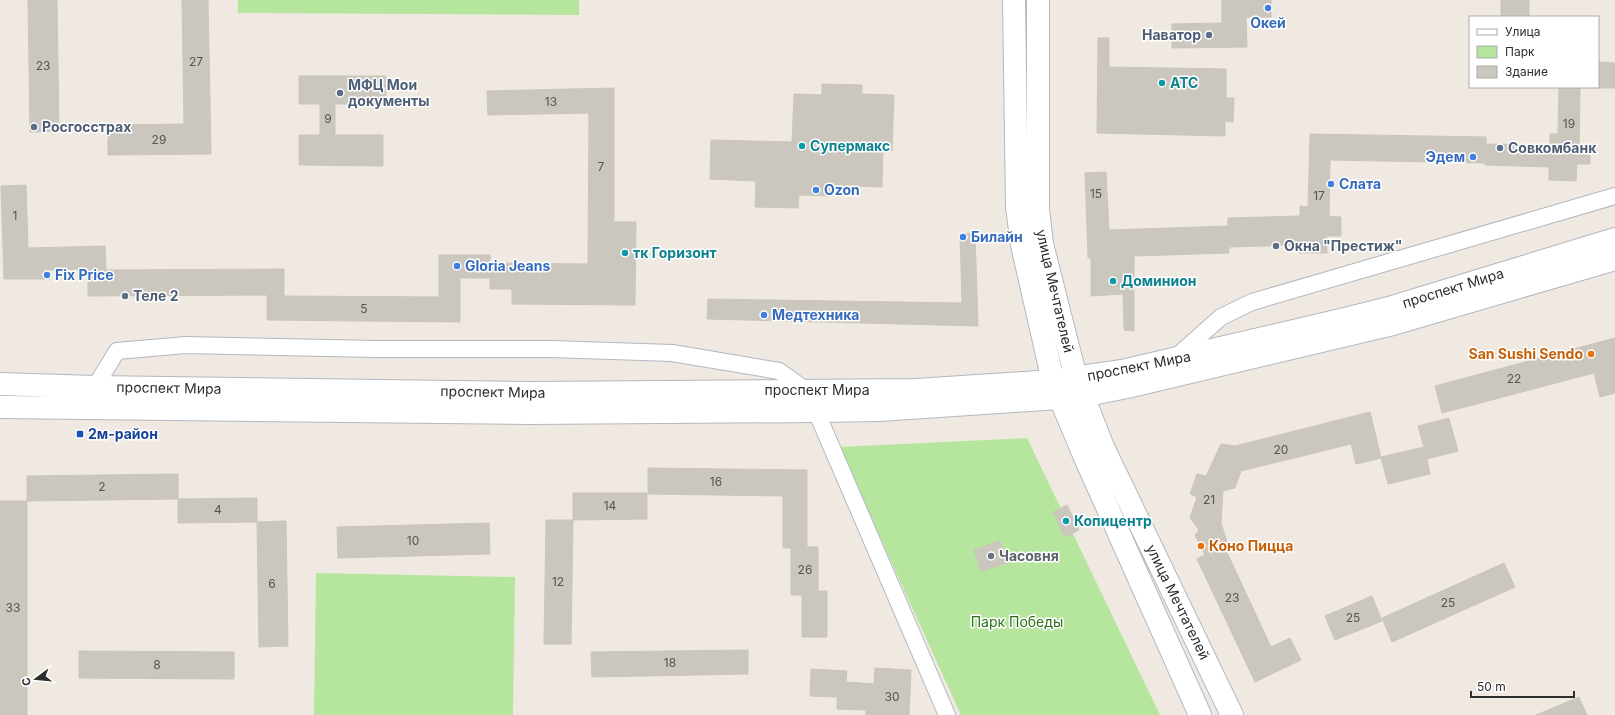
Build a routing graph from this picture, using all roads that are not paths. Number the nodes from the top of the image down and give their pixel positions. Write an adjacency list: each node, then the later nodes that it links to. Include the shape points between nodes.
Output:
1 (1014, 0): 10 (street, улица Мечтателей, via 1017,207 1022,245)
2 (1038, 0): 9 (street, улица Мечтателей, via 1038,209 1042,244)
3 (1615, 196): 6 (street, via 1252,302 1221,317)
4 (1615, 239): 6 (street, проспект Мира, via 1389,308)
5 (1615, 259): 9 (street, проспект Мира, via 1393,324)
6 (1174, 359): 9 (street, проспект Мира, via 1122,371)
7 (0, 384): 8 (street, проспект Мира)
8 (95, 387): 11 (street, проспект Мира, via 531,393); 11 (street, via 117,351 186,345 551,349 672,353 779,371)
9 (1079, 387): 10 (street, проспект Мира); 16 (street, улица Мечтателей, via 1104,447)
10 (1056, 389): 11 (street, проспект Мира); 13 (street, проспект Мира, via 888,410); 15 (street, улица Мечтателей)
11 (806, 390)
12 (0, 407): 13 (street, проспект Мира, via 529,413)
13 (816, 411): 14 (street)
14 (947, 715)
15 (1200, 715)
16 (1232, 715)

